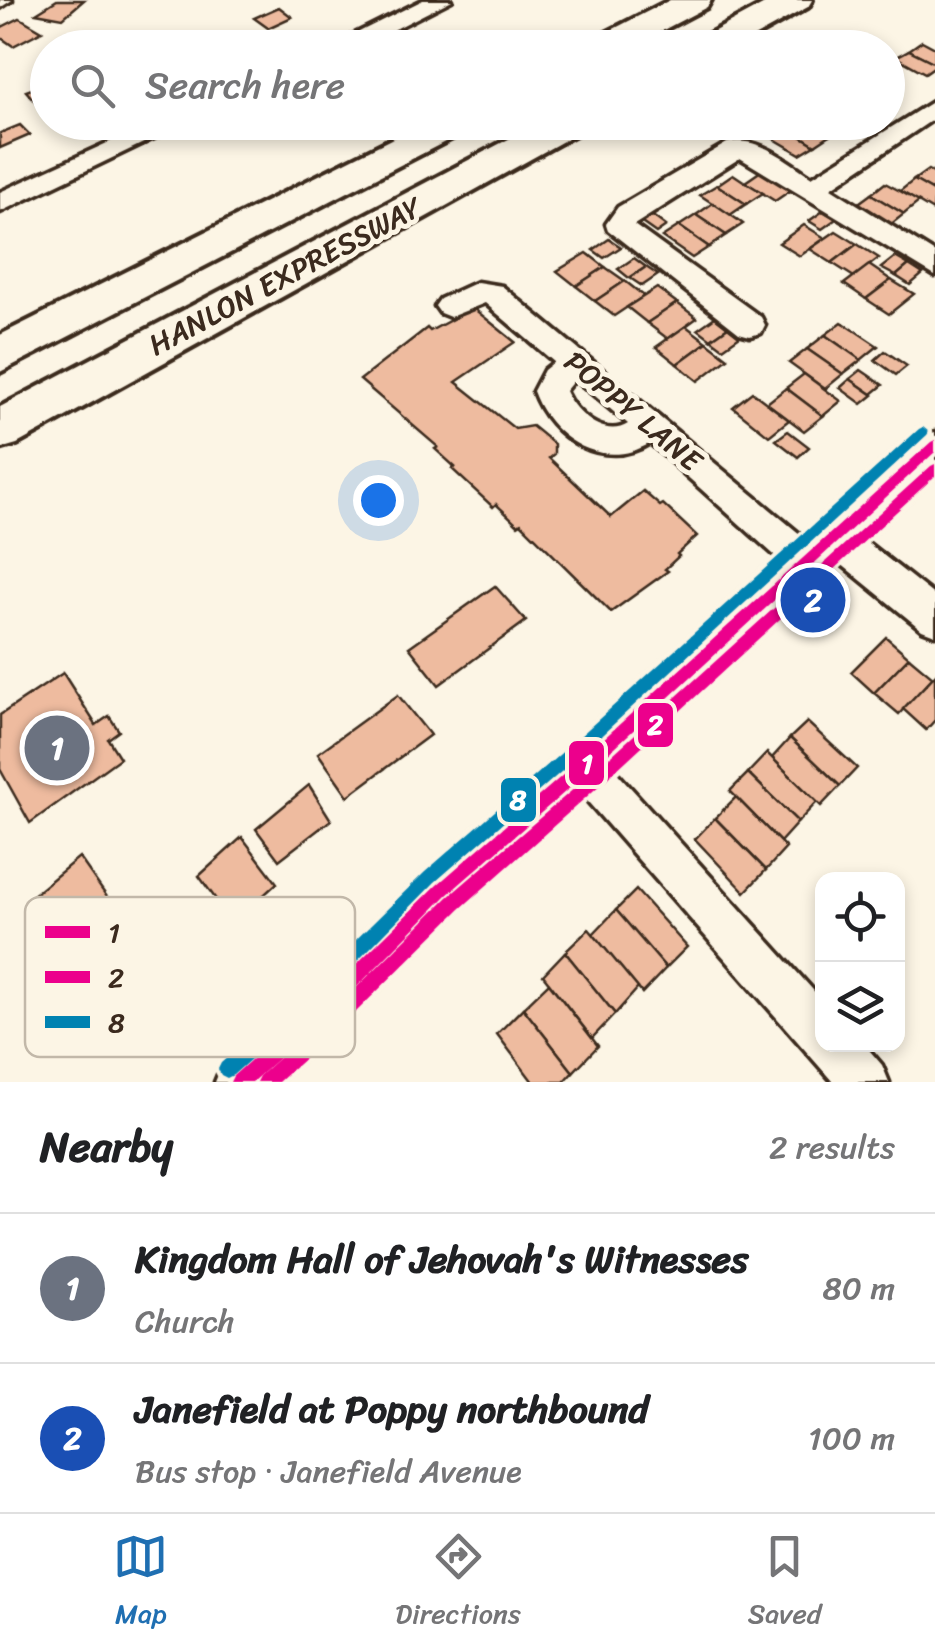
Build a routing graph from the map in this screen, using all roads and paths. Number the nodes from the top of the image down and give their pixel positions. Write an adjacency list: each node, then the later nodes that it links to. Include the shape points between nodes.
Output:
1 (387, 0): 5 (street)
2 (442, 0): 5 (street)
3 (695, 0): 7 (highway)
4 (796, 0): 8 (highway)
5 (409, 15): 6 (street)
6 (377, 30)
7 (637, 30)
8 (741, 30)
9 (935, 107): 10 (street)
10 (905, 127)
11 (136, 140): 16 (street)
12 (421, 140): 20 (highway, HANLON EXPRESSWAY)
13 (537, 140): 23 (highway, HANLON EXPRESSWAY)
14 (886, 140): 15 (street)
15 (812, 189): 17 (street); 19 (street, via 754,152 736,150 620,224)
16 (0, 203)
17 (935, 266)
18 (450, 306): 21 (street, POPPY LANE, via 477,292 492,293)
19 (750, 325)
20 (0, 355)
21 (576, 362): 22 (street, POPPY LANE); 22 (street, via 549,391 555,407 587,434 618,444)
22 (651, 424): 25 (street, POPPY LANE)
23 (0, 430)
24 (935, 445): 25 (street)
25 (819, 549): 26 (street, POPPY LANE); 27 (street)
26 (935, 618)
27 (584, 766): 28 (street); 29 (street)
28 (355, 976)
29 (815, 1026)
30 (839, 1052): 33 (street)
31 (267, 1057): 32 (street)
32 (239, 1082)
33 (865, 1082)

